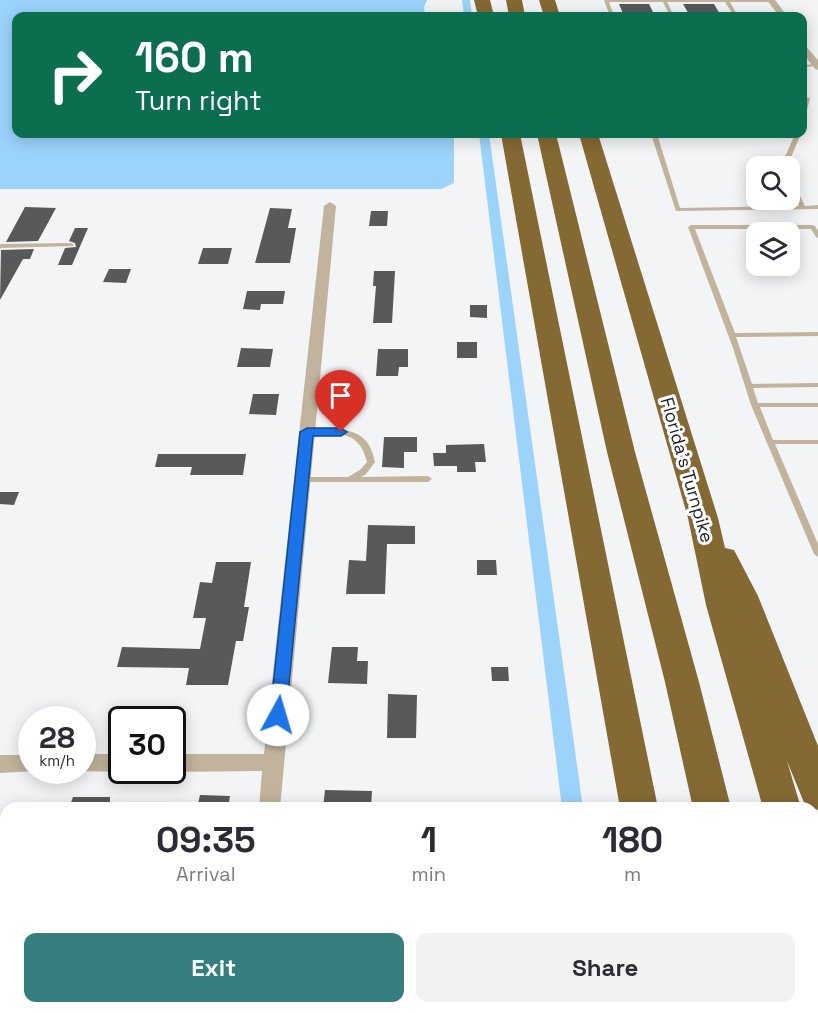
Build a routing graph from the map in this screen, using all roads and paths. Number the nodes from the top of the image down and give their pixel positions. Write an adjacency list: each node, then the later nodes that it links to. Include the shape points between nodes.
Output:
1 (727, 0): 2 (lane); 4 (lane)
2 (771, 0)
3 (606, 1): 4 (lane)
4 (664, 1)
5 (807, 52): 6 (street)
6 (818, 66)
7 (511, 138): 40 (highway)
8 (547, 138): 41 (highway, via 621,452)
9 (589, 138): 32 (highway, Florida's Turnpike)
10 (655, 138): 15 (lane, via 678,210)
11 (796, 138): 12 (lane)
12 (788, 156)
13 (800, 202): 15 (lane)
14 (330, 206): 26 (street)
15 (802, 206): 16 (lane)
16 (818, 207)
17 (818, 236): 21 (lane, via 813,227 691,227)
18 (70, 245): 19 (lane)
19 (0, 246)
20 (818, 334): 21 (lane)
21 (732, 335): 23 (lane)
22 (818, 385): 23 (lane)
23 (749, 386): 24 (lane)
24 (755, 405): 25 (lane); 27 (lane)
25 (818, 405)
26 (307, 432): 30 (street); 31 (lane, via 341,432 360,440 369,450 371,462)
27 (770, 442): 28 (lane); 33 (lane)
28 (818, 442)
29 (428, 479): 31 (lane)
30 (302, 480): 31 (lane); 34 (street)
31 (351, 480)
32 (703, 518): 38 (highway, via 742,596); 42 (highway, Florida's Turnpike, via 722,605)
33 (818, 555)
34 (274, 762): 35 (street); 39 (street)
35 (186, 763)
36 (0, 764): 37 (street)
37 (18, 764)
38 (818, 794)
39 (270, 802)
40 (638, 802)
41 (711, 802)
42 (780, 802)

